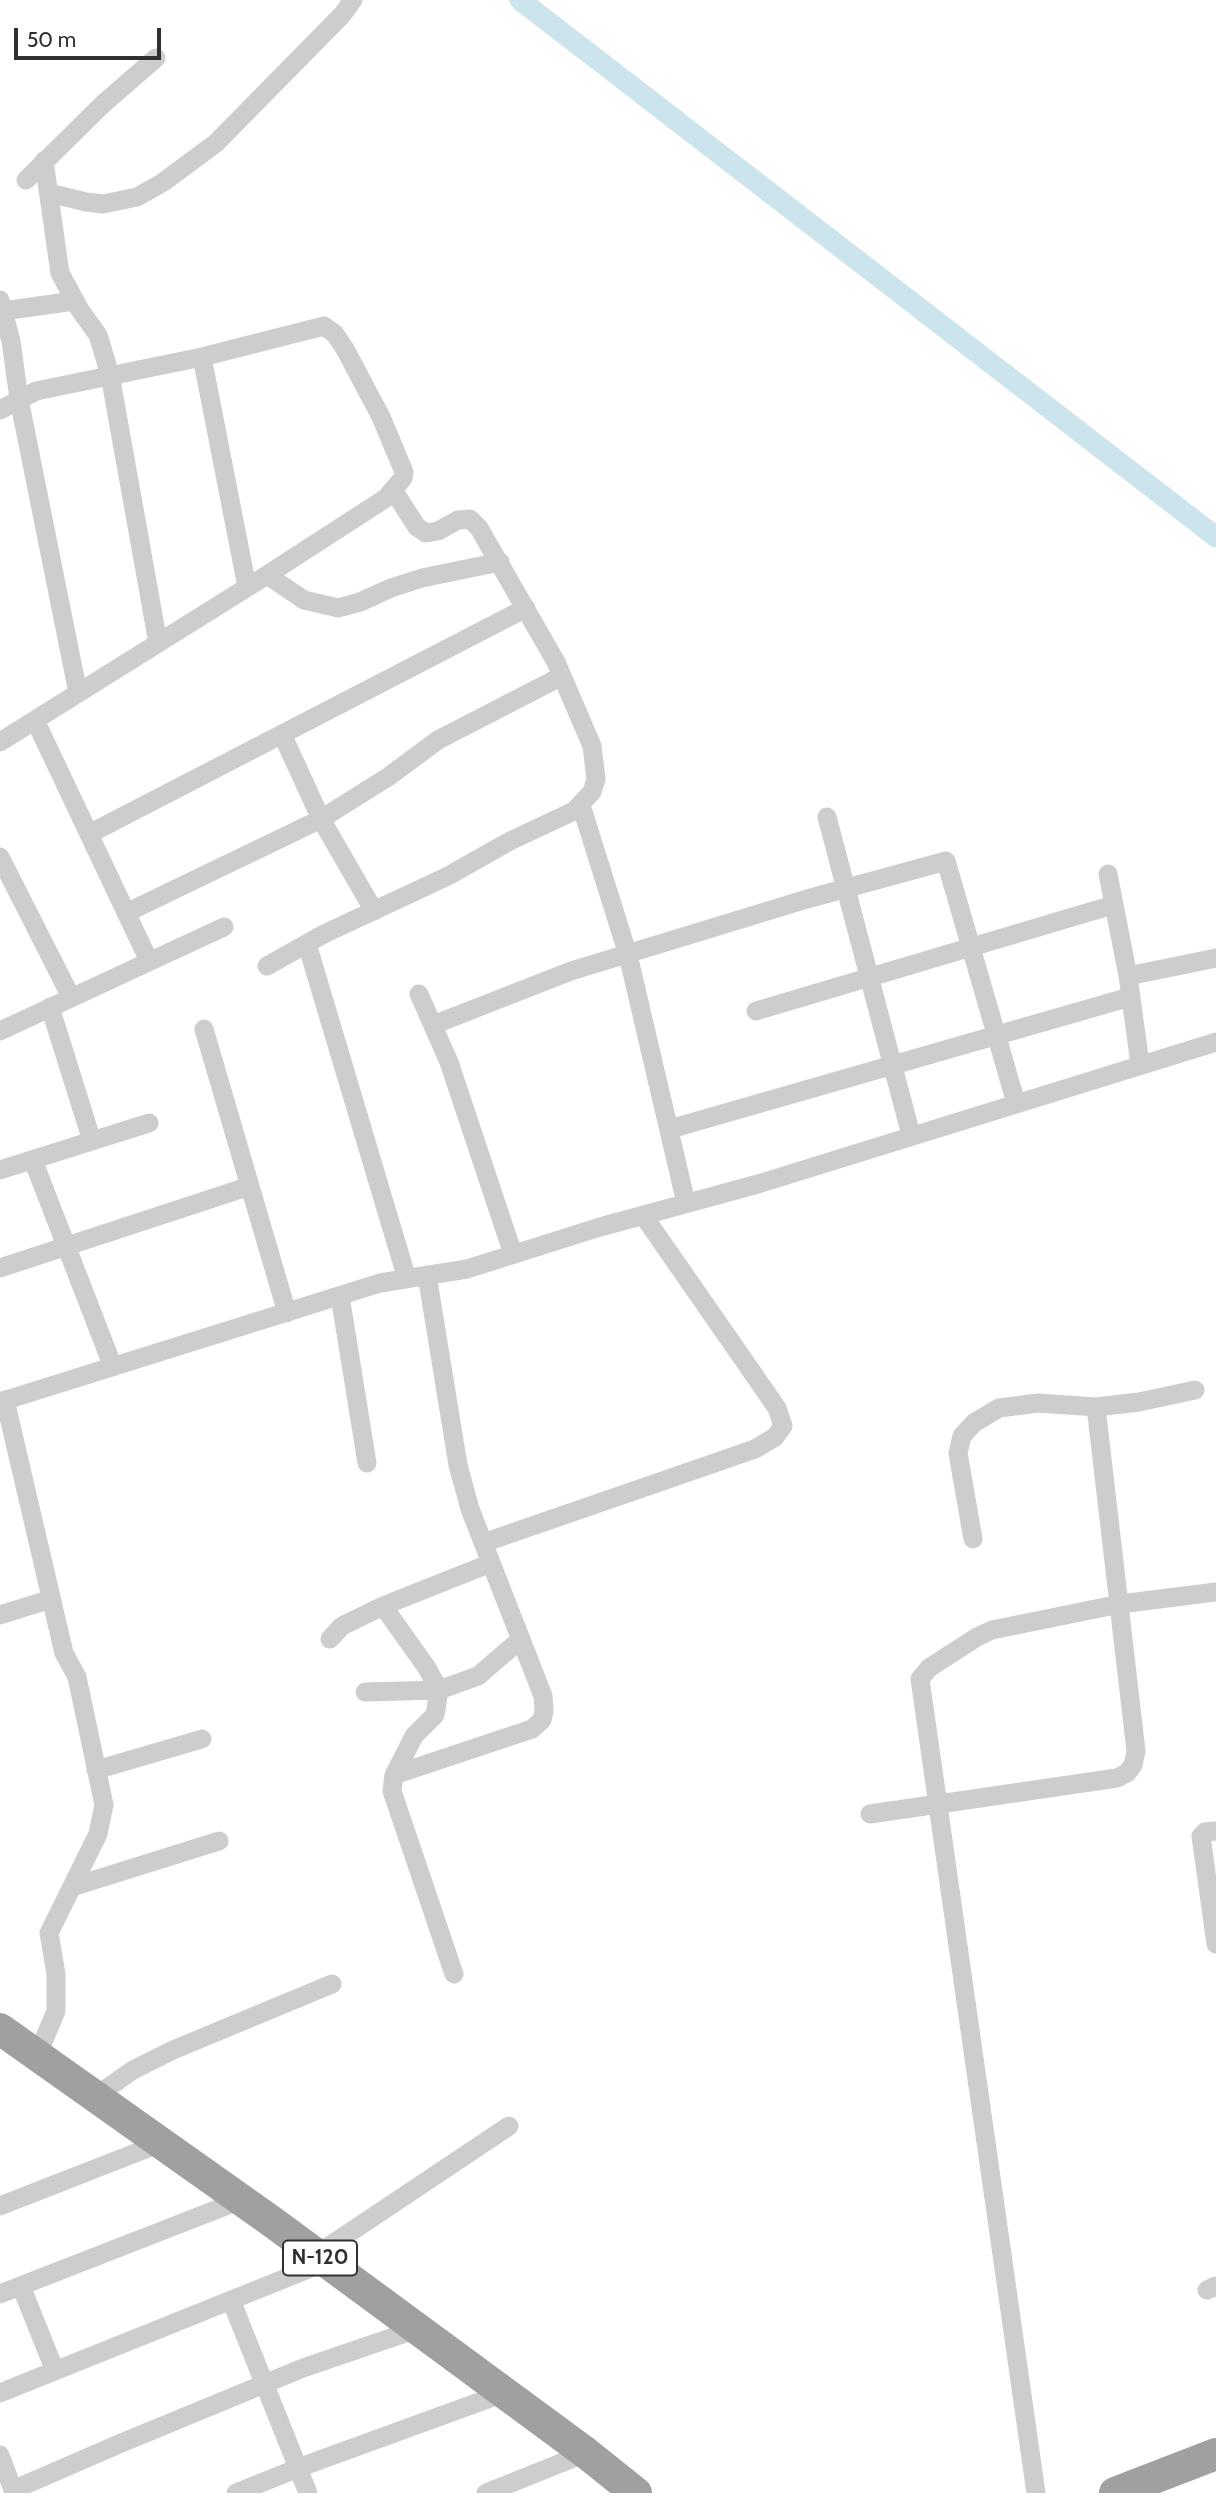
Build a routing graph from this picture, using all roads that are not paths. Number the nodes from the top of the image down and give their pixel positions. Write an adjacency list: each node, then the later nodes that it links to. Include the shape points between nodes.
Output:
1 (353, 0): 5 (street, via 216,143 162,183 137,197 103,204)
2 (156, 58): 3 (street)
3 (44, 161): 4 (street); 5 (street)
4 (26, 180)
5 (49, 193): 6 (street, via 60,273)
6 (74, 301): 7 (street); 9 (street, via 98,335)
7 (2, 306): 10 (street)
8 (202, 357): 9 (street); 12 (street, via 324,326 345,349 398,453 403,478); 15 (street)
9 (110, 375): 10 (street); 17 (street)
10 (19, 399): 11 (street); 19 (street)
11 (0, 410)
12 (393, 490): 13 (street, via 426,533 470,519); 14 (street)
13 (500, 562): 14 (street, via 422,578 338,608 304,600); 16 (street)
14 (267, 575): 15 (street)
15 (247, 587): 17 (street)
16 (526, 608): 18 (street); 21 (street)
17 (158, 643): 19 (street)
18 (562, 676): 23 (street, via 592,746 596,779); 25 (street, via 438,740)
19 (78, 693): 20 (street)
20 (35, 720): 22 (street); 26 (street)
21 (282, 734): 25 (street); 26 (street)
22 (0, 742)
23 (581, 805): 31 (street); 36 (street)
24 (827, 817): 29 (street)
25 (321, 819): 31 (street); 32 (street)
26 (89, 834): 32 (street)
27 (0, 857): 43 (street)
28 (1108, 874): 30 (street)
29 (846, 888): 35 (street, via 946,860); 36 (street); 41 (street)
30 (1113, 905): 35 (street); 40 (street)
31 (374, 911): 34 (street)
32 (126, 912): 38 (street)
33 (224, 927): 38 (street)
34 (307, 944): 39 (street); 68 (street)
35 (971, 947): 41 (street); 50 (street)
36 (628, 955): 47 (street, via 571,971); 56 (street)
37 (1216, 958): 40 (street)
38 (149, 961): 43 (street)
39 (267, 966)
40 (1128, 976): 44 (street)
41 (869, 978): 46 (street); 53 (street)
42 (419, 994): 47 (street)
43 (71, 997): 45 (street)
44 (1130, 997): 50 (street); 52 (street)
45 (50, 1007): 49 (street); 58 (street)
46 (756, 1011)
47 (433, 1025): 65 (street)
48 (204, 1029): 61 (street)
49 (0, 1031)
50 (996, 1036): 53 (street); 54 (street)
51 (1216, 1042): 52 (street)
52 (1140, 1064): 54 (street)
53 (892, 1065): 56 (street); 57 (street)
54 (1016, 1103): 57 (street)
55 (149, 1123): 58 (street)
56 (670, 1129): 62 (street)
57 (911, 1135): 62 (street)
58 (92, 1141): 59 (street)
59 (33, 1160): 60 (street); 64 (street)
60 (0, 1170)
61 (250, 1186): 64 (street); 70 (street)
62 (686, 1203): 63 (street)
63 (643, 1215): 65 (street); 77 (street, via 777,1408 783,1426 755,1449)
64 (67, 1246): 66 (street); 71 (street)
65 (513, 1254): 67 (street, via 467,1269)
66 (0, 1269)
67 (427, 1275): 68 (street); 77 (street, via 458,1465)
68 (407, 1279): 69 (street)
69 (341, 1296): 70 (street); 75 (street)
70 (287, 1313): 71 (street)
71 (113, 1367): 73 (street)
72 (1195, 1390): 74 (street)
73 (2, 1401): 80 (street)
74 (1096, 1407): 76 (street, via 1038,1403 999,1408 974,1423 962,1436 958,1453); 81 (street)
75 (367, 1463)
76 (973, 1539)
77 (483, 1543): 78 (street)
78 (491, 1563): 82 (street); 85 (street)
79 (1216, 1592): 81 (street)
80 (51, 1599): 83 (street); 89 (street, via 64,1653 77,1677)
81 (1120, 1604): 91 (street, via 992,1630 929,1668 920,1679); 91 (street, via 1136,1751 1127,1773 1117,1779)
82 (383, 1606): 84 (street, via 342,1626); 86 (street)
83 (0, 1615)
84 (330, 1639)
85 (521, 1639): 86 (street, via 478,1676); 90 (street, via 543,1696 542,1720 532,1729)
86 (439, 1690): 87 (street); 90 (street, via 435,1715 414,1736)
87 (365, 1692)
88 (202, 1739): 89 (street)
89 (96, 1770): 95 (street, via 104,1805 98,1834)
90 (394, 1775): 97 (street, via 392,1791)
91 (938, 1806): 92 (street); 123 (street)
92 (870, 1814)
93 (1216, 1831): 96 (street, via 1202,1836)
94 (219, 1841): 95 (street)
95 (72, 1887): 100 (street, via 49,1933 56,2011)
96 (1216, 1944)
97 (454, 1974)
98 (332, 1984): 101 (street, via 173,2050)
99 (0, 2029): 100 (highway, N-120)
100 (37, 2054): 101 (highway, N-120)
101 (96, 2096): 103 (highway, N-120)
102 (509, 2126): 106 (street)
103 (161, 2143): 104 (highway, N-120); 105 (street)
104 (241, 2200): 106 (highway, N-120); 107 (street)
105 (0, 2206)
106 (321, 2258): 109 (street); 110 (highway, N-120)
107 (21, 2286): 108 (street); 111 (street)
108 (0, 2294)
109 (230, 2300): 111 (street); 112 (street)
110 (417, 2329): 112 (street); 114 (highway, N-120)
111 (55, 2371): 113 (street)
112 (265, 2384): 117 (street, via 13,2490); 118 (street)
113 (1, 2390)
114 (504, 2393): 115 (highway, N-120); 118 (street)
115 (586, 2454): 121 (street); 122 (highway, N-120)
116 (1216, 2454): 124 (highway)
117 (0, 2455)
118 (298, 2468): 119 (street); 120 (street)
119 (236, 2493)
120 (308, 2493)
121 (486, 2493)
122 (636, 2493)
123 (1036, 2493)
124 (1115, 2493)

